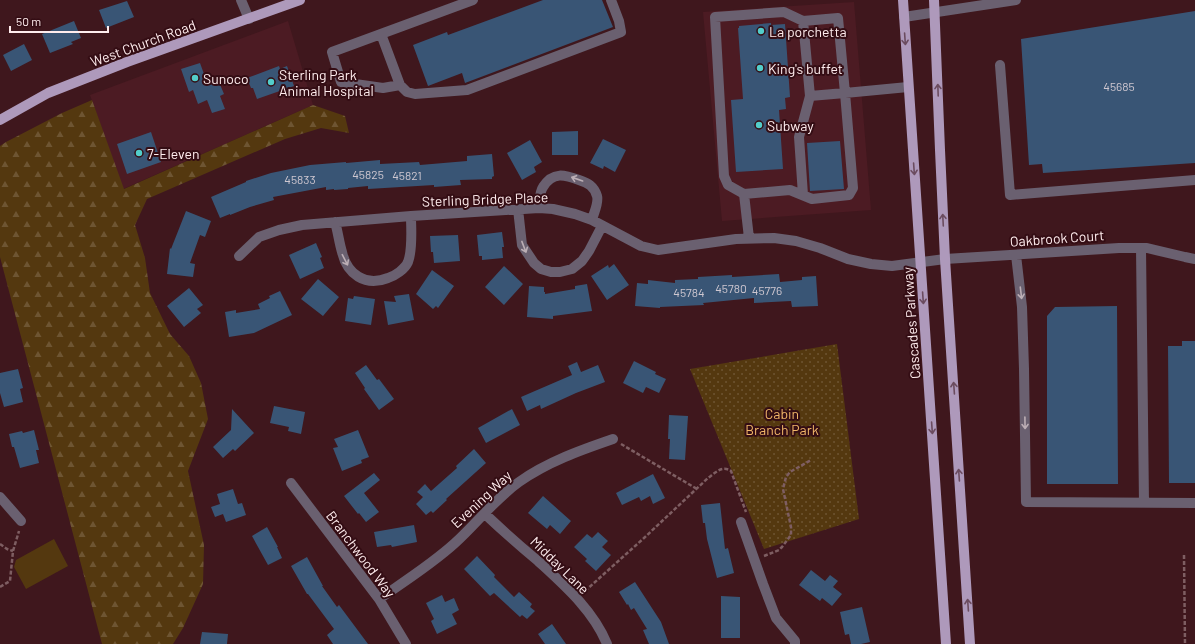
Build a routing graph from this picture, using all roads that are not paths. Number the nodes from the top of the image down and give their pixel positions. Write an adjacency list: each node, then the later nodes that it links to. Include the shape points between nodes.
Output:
1 (241, 0): 11 (street)
2 (300, 0): 11 (main road, West Church Road)
3 (473, 0): 13 (street)
4 (611, 0): 15 (street, via 621,32 467,90 415,94 407,92)
5 (903, 0): 10 (main road, Cascades Parkway)
6 (934, 0): 9 (main road)
7 (1016, 0): 8 (street)
8 (969, 4): 9 (street)
9 (935, 12): 10 (street); 33 (main road, one-way to 9)
10 (904, 17): 16 (main road, Cascades Parkway, one-way to 16)
11 (249, 19): 19 (main road, West Church Road, via 48,93)
12 (803, 21): 17 (street, via 838,18); 18 (street); 21 (street, via 784,12 714,17 724,176 728,185)
13 (381, 34): 15 (street); 15 (street, via 332,52 340,82 383,88)
14 (1000, 66): 20 (street, via 1010,195)
15 (400, 85)
16 (908, 87): 17 (street); 35 (main road, Cascades Parkway, one-way to 35)
17 (845, 93): 18 (street); 22 (street, via 853,188 849,195 812,199)
18 (810, 96): 22 (street, via 799,137)
19 (0, 120)
20 (1195, 180)
21 (744, 194): 22 (street, via 790,190); 29 (street)
22 (803, 195)
23 (539, 208): 24 (street, Sterling Bridge Place); 26 (street, Sterling Bridge Place, via 553,209); 26 (street, one-way to 23, via 597,203 594,190 590,184 565,175 555,176 548,181 541,192)
24 (518, 209): 25 (street, Sterling Bridge Place); 28 (street, one-way to 28, via 522,245 534,263 541,269 551,272 572,269 582,261)
25 (411, 216): 27 (street, Sterling Bridge Place); 27 (street, one-way to 25, via 342,253 352,271 358,278 378,282 395,275 408,263 411,254)
26 (592, 220): 28 (street, Sterling Bridge Place)
27 (335, 222): 32 (street, Sterling Bridge Place, via 302,225 259,237)
28 (602, 226): 29 (street, Sterling Bridge Place, via 641,246 658,250)
29 (749, 238): 35 (street, Sterling Bridge Place, via 796,241 871,264 892,266)
30 (1141, 248): 31 (street, Oakbrook Court); 34 (street, Oakbrook Court); 39 (street)
31 (1016, 255): 33 (street, Oakbrook Court); 39 (street, one-way to 39, via 1022,307 1026,502)
32 (239, 256)
33 (945, 259): 35 (street, Oakbrook Court); 49 (main road, one-way to 33)
34 (1195, 259)
35 (921, 262): 48 (main road, Cascades Parkway, one-way to 48)
36 (613, 439): 41 (street, Evening Way, via 540,469 500,497)
37 (290, 483): 44 (street, Branchwood Way)
38 (0, 497): 42 (street)
39 (1144, 503): 40 (street)
40 (1195, 504)
41 (485, 514): 44 (street, Evening Way, via 432,562); 47 (street, Midday Lane, via 563,584 589,613)
42 (21, 521)
43 (741, 522): 45 (street, via 776,618)
44 (379, 599): 46 (street, Branchwood Way)
45 (795, 643)
46 (406, 644)
47 (606, 644)
48 (946, 644)
49 (970, 644)

